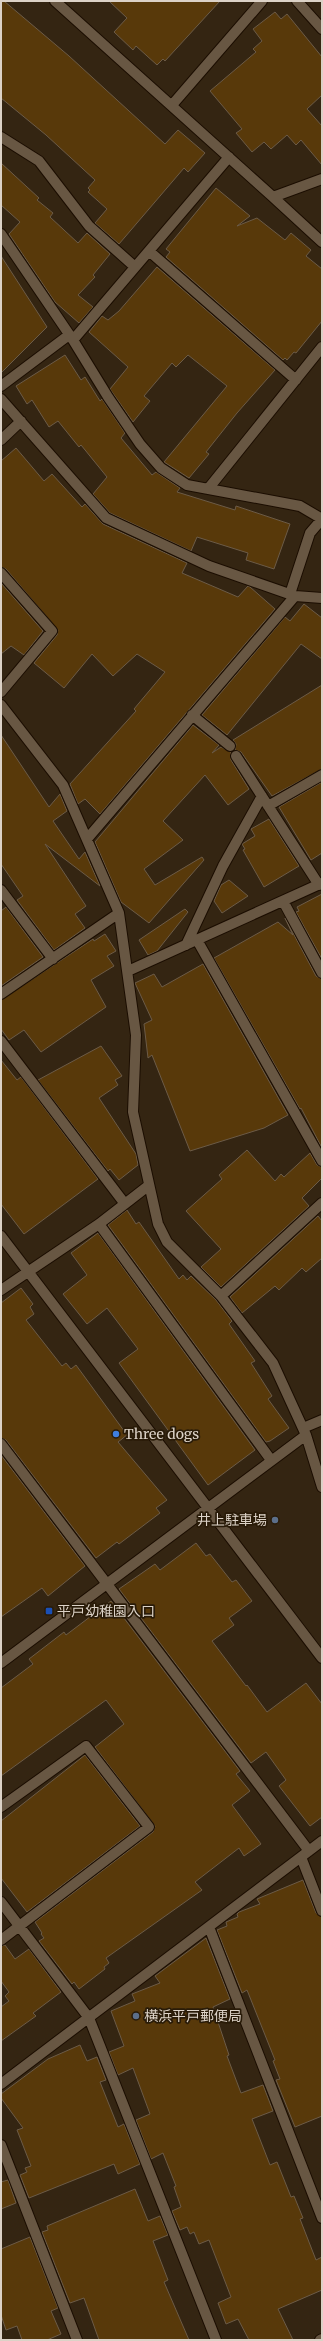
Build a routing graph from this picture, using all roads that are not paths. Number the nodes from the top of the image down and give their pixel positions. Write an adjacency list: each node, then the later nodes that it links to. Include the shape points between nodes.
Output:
1 (56, 1): 5 (street)
2 (262, 1): 5 (street)
3 (297, 1): 4 (street)
4 (322, 29)
5 (172, 105): 7 (street)
6 (1, 136): 13 (street, via 39,161 89,226)
7 (229, 157): 9 (street); 12 (street)
8 (322, 178): 9 (street)
9 (273, 198): 11 (street)
10 (1, 234): 14 (street)
11 (322, 242)
12 (148, 251): 13 (street); 16 (street)
13 (135, 267): 14 (street)
14 (71, 337): 17 (street); 21 (street, via 132,432 161,468 187,485)
15 (322, 347): 16 (street)
16 (296, 380): 21 (street)
17 (1, 386)
18 (1, 399): 19 (street)
19 (21, 421): 20 (street); 24 (street, via 106,518 209,566)
20 (1, 440)
21 (208, 489): 22 (street, via 300,506)
22 (322, 519): 24 (street, via 310,533)
23 (1, 573): 26 (street, via 52,631)
24 (292, 595): 25 (street); 28 (street)
25 (322, 598)
26 (1, 692)
27 (1, 705): 34 (street, via 63,785)
28 (192, 715): 29 (street); 34 (street)
29 (230, 746)
30 (236, 756): 32 (street)
31 (322, 775): 33 (street)
32 (262, 796): 33 (street); 40 (street, via 223,866)
33 (268, 806): 35 (street)
34 (87, 838): 38 (street)
35 (320, 884): 37 (street)
36 (1, 890): 41 (street)
37 (283, 901): 39 (street); 43 (street)
38 (119, 913): 41 (street); 42 (street)
39 (197, 940): 40 (street); 46 (street)
40 (186, 945): 42 (street)
41 (53, 959): 44 (street)
42 (128, 971): 47 (street, via 136,1035 133,1112)
43 (322, 973)
44 (1, 994)
45 (1, 1040): 49 (street)
46 (322, 1161)
47 (148, 1186): 49 (street); 54 (street, via 158,1224 167,1242)
48 (322, 1203): 54 (street)
49 (125, 1204): 50 (street)
50 (98, 1224): 52 (street); 58 (street)
51 (1, 1236): 52 (street)
52 (28, 1272): 53 (street); 60 (street)
53 (1, 1290)
54 (221, 1296): 56 (street, via 273,1363)
55 (322, 1420): 56 (street)
56 (304, 1431): 58 (street); 59 (street)
57 (1, 1444): 61 (street)
58 (271, 1460): 60 (street)
59 (322, 1487)
60 (207, 1509): 61 (street); 62 (street)
61 (106, 1584): 63 (street); 66 (street)
62 (322, 1658)
63 (1, 1663)
64 (1, 1807): 69 (street, via 86,1746 149,1827)
65 (322, 1841): 66 (street)
66 (305, 1854): 68 (street); 70 (street)
67 (1, 1902): 69 (street)
68 (322, 1911)
69 (19, 1926): 71 (street); 72 (street)
70 (209, 1927): 72 (street); 75 (street)
71 (1, 1940)
72 (89, 2018): 73 (street); 77 (street)
73 (1, 2084)
74 (1, 2145): 76 (street)
75 (322, 2218)
76 (77, 2340)
77 (216, 2340)

